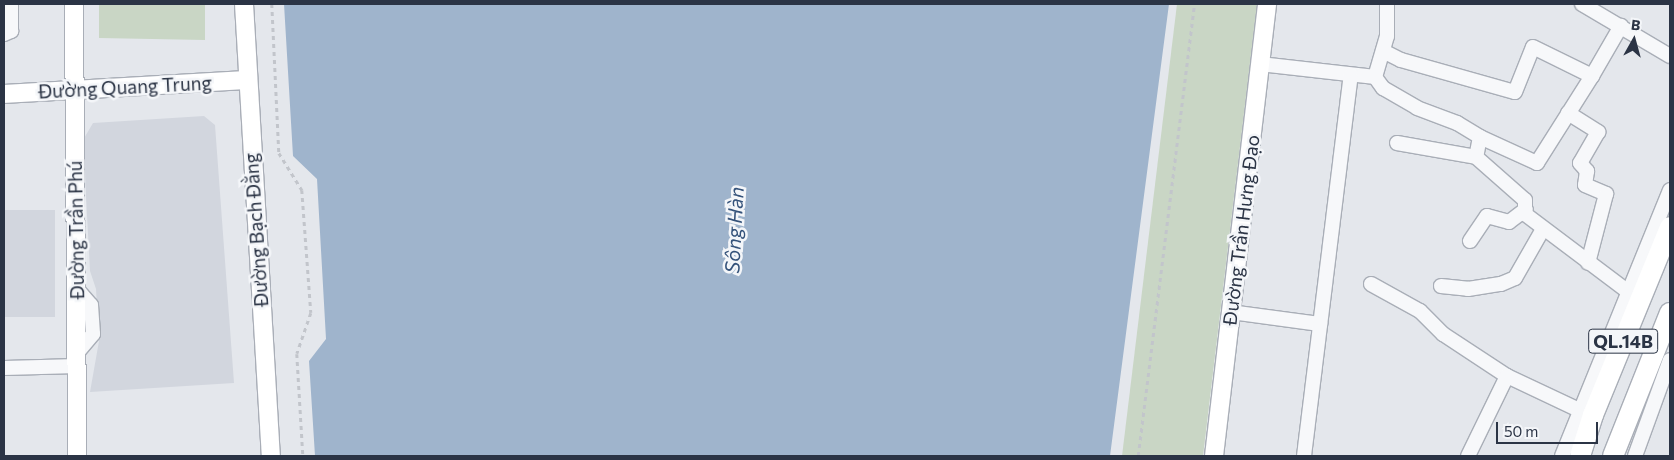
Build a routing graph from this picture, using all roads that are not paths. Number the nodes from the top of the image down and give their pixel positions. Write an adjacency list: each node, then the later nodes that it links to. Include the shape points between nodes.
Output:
1 (11, 4): 8 (street, via 11,31)
2 (74, 4): 16 (main road, Đường Trần Phú)
3 (244, 4): 15 (main road, Đường Bạch Đằng)
4 (1267, 4): 11 (main road, Đường Trần Hưng Đạo)
5 (1387, 4): 9 (street)
6 (1582, 4): 7 (street)
7 (1621, 26): 10 (street); 14 (street)
8 (4, 34)
9 (1383, 51): 13 (street); 14 (street, via 1401,60 1515,92 1533,47)
10 (1670, 56)
11 (1260, 64): 12 (street); 31 (main road, Đường Trần Hưng Đạo)
12 (1351, 76): 13 (street); 33 (street)
13 (1375, 76): 19 (street, via 1383,88 1417,108 1457,123)
14 (1592, 76): 18 (street)
15 (246, 80): 16 (main road, Đường Quang Trung); 40 (main road, Đường Bạch Đằng)
16 (73, 89): 17 (main road, Đường Quang Trung); 34 (main road, Đường Trần Phú)
17 (4, 94)
18 (1568, 113): 19 (street, via 1537,163); 27 (street, via 1598,132 1580,163 1587,171 1586,185 1606,194)
19 (1480, 136): 21 (street)
20 (1397, 144): 21 (street)
21 (1476, 157): 23 (street, via 1525,200)
22 (1670, 190): 30 (street)
23 (1526, 209): 25 (street, via 1525,214); 26 (street, via 1509,222 1487,216)
24 (1670, 227): 45 (highway, QL.14B, via 1593,415)
25 (1543, 229): 27 (street); 29 (street, via 1515,278 1501,284 1468,289)
26 (1470, 241)
27 (1588, 264): 30 (street)
28 (1371, 284): 37 (street, via 1420,311 1444,334)
29 (1441, 286)
30 (1627, 291): 38 (street)
31 (1231, 312): 33 (street); 41 (main road, Đường Trần Hưng Đạo)
32 (1670, 313): 46 (highway, QL.14B)
33 (1320, 324): 42 (street)
34 (78, 359): 36 (street); 39 (main road, Đường Trần Phú)
35 (1670, 360): 47 (street)
36 (4, 368)
37 (1507, 376): 38 (street); 43 (street)
38 (1579, 410): 44 (street)
39 (76, 456)
40 (271, 456)
41 (1214, 456)
42 (1304, 456)
43 (1468, 456)
44 (1562, 456)
45 (1580, 456)
46 (1613, 456)
47 (1635, 456)

